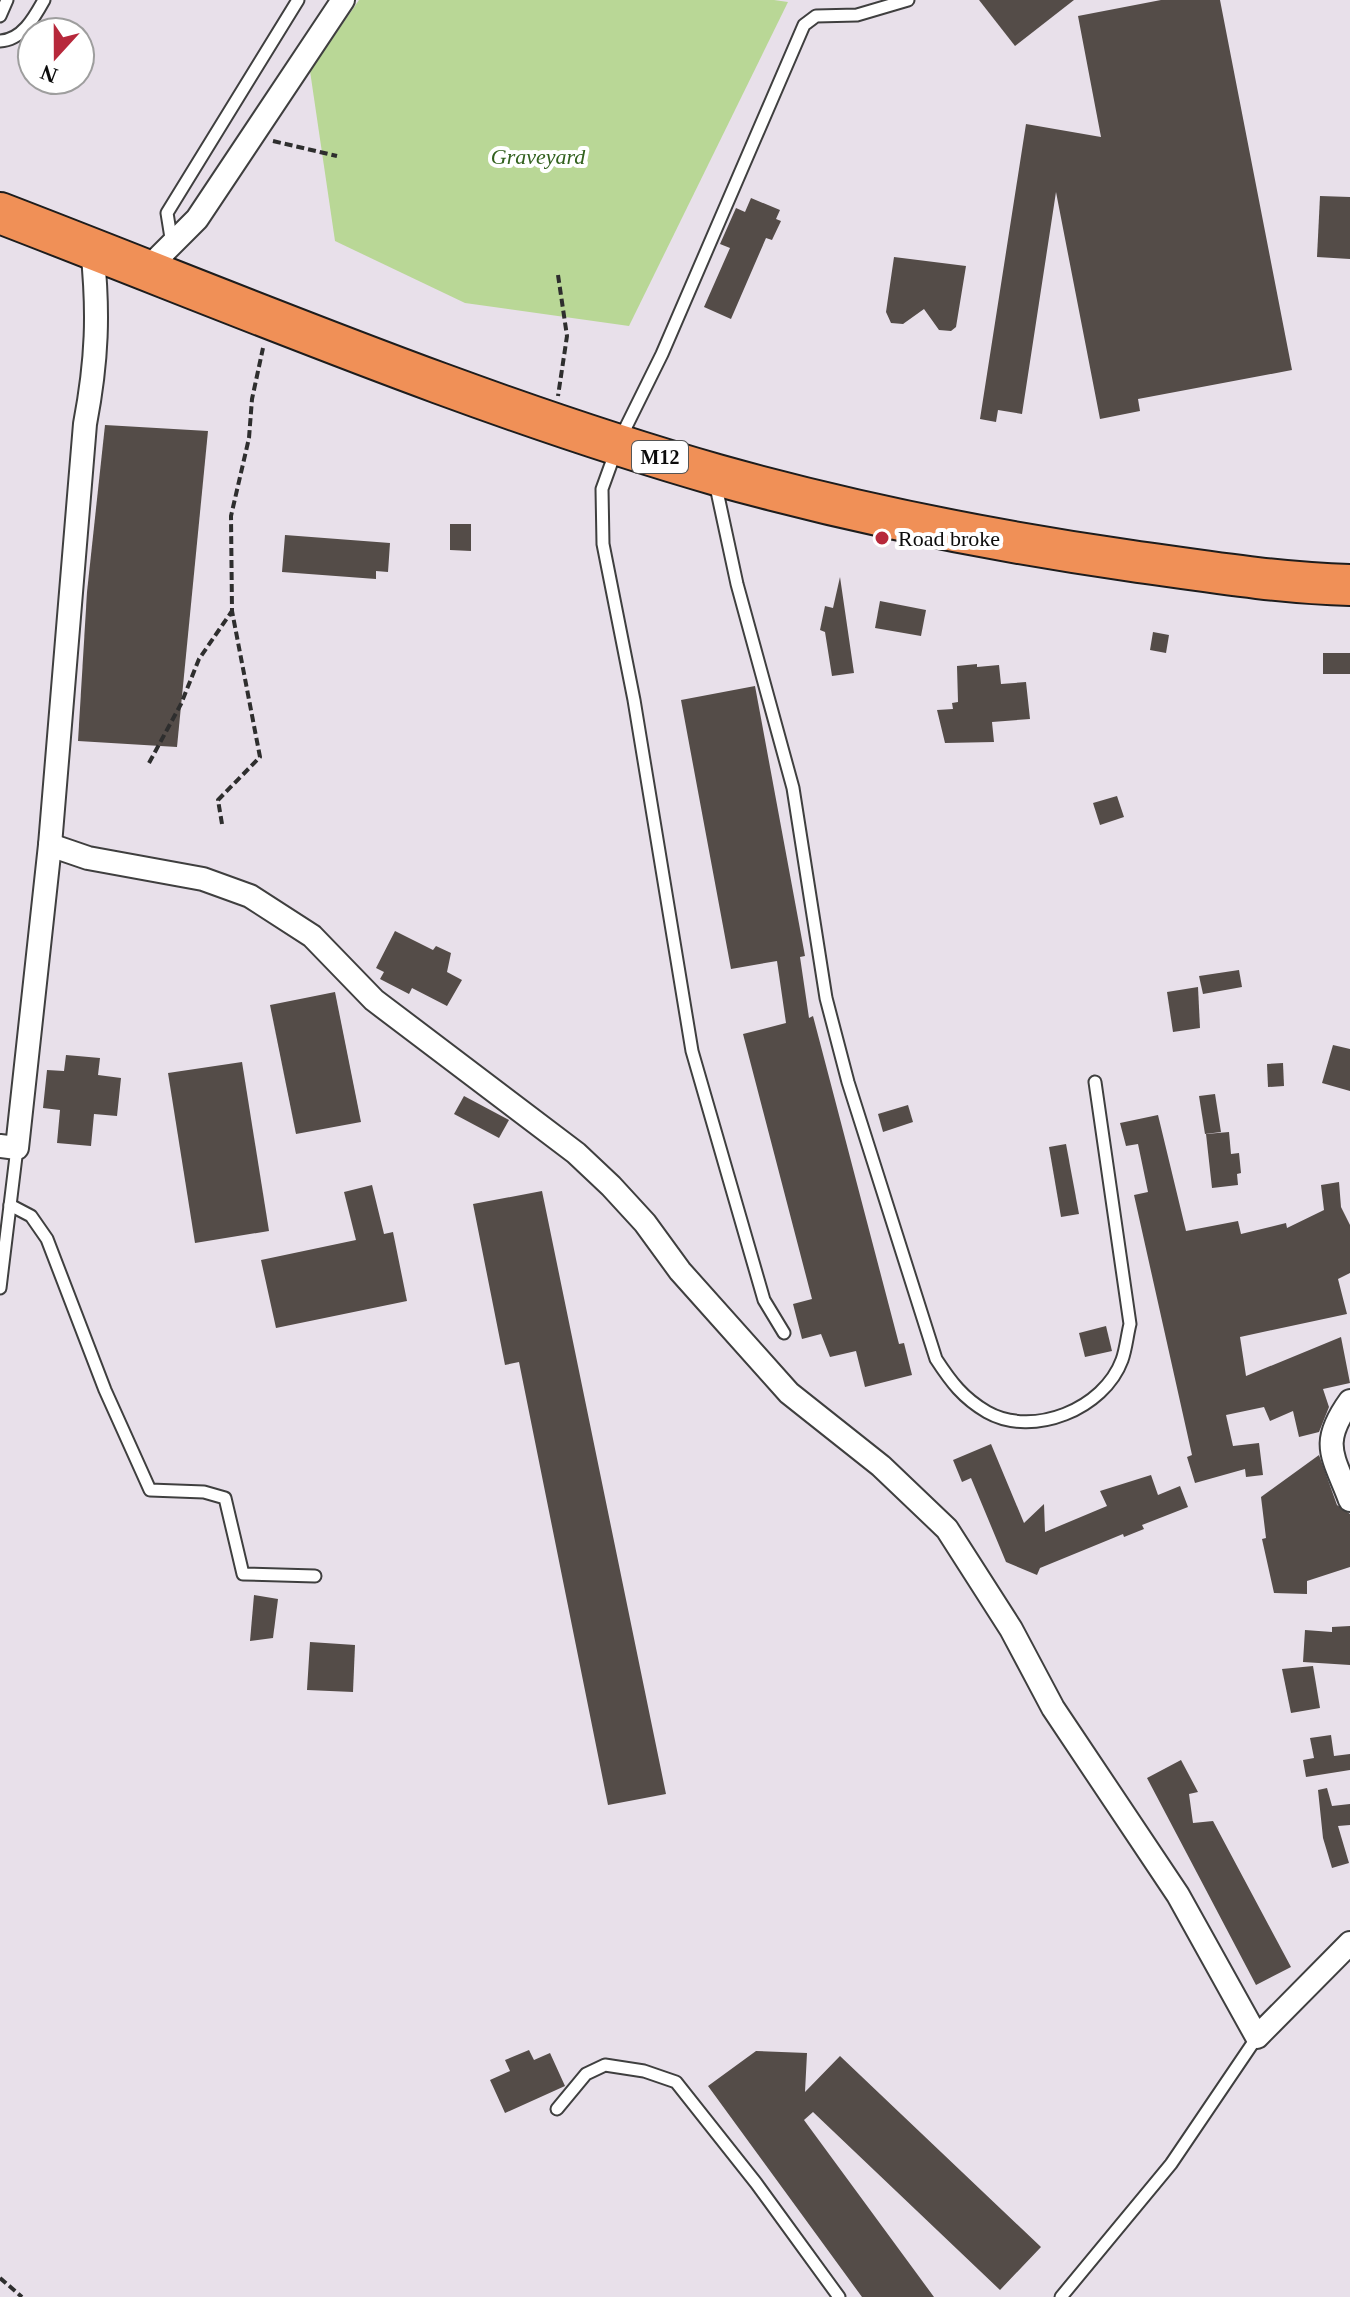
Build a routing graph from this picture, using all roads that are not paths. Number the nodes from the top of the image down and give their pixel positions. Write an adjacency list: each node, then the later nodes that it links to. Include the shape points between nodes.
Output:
1 (7, 0): 6 (lane)
2 (44, 0): 7 (lane, via 33,21 11,40)
3 (298, 0): 10 (lane, via 167,213)
4 (343, 0): 10 (street, via 197,219)
5 (908, 0): 11 (lane, via 857,15 816,16 804,25 662,354)
6 (0, 16)
7 (0, 41)
8 (0, 213): 9 (highway, M12)
9 (92, 248): 10 (highway, M12); 14 (street, via 97,360 85,424)
10 (160, 257): 11 (highway, M12, via 269,319)
11 (618, 443): 12 (highway, M12); 19 (lane, via 602,489 603,544 692,1051 764,1300)
12 (713, 473): 13 (highway, M12, via 1018,543); 15 (lane, via 737,584 793,788 826,998 848,1082 936,1359 958,1392 990,1414 1028,1422 1067,1415 1099,1394 1121,1362 1130,1324)
13 (1350, 585)
14 (50, 845): 16 (street); 24 (street, via 88,858 203,879 250,896 312,936 374,1000 576,1153 611,1186 789,1393 881,1466 947,1529 1011,1629 1053,1708 1178,1895)
15 (1095, 1082)
16 (8, 1147): 17 (lane)
17 (10, 1205): 18 (lane); 22 (lane, via 31,1216 47,1239 150,1490 225,1498 243,1574)
18 (0, 1288)
19 (784, 1333)
20 (1350, 1401): 21 (street, via 1330,1434)
21 (1350, 1500)
22 (315, 1576)
23 (1350, 1943): 24 (street)
24 (1257, 2037): 27 (lane, via 1171,2164)
25 (557, 2109): 26 (lane, via 586,2074 605,2065 676,2082)
26 (839, 2297)
27 (1061, 2297)

